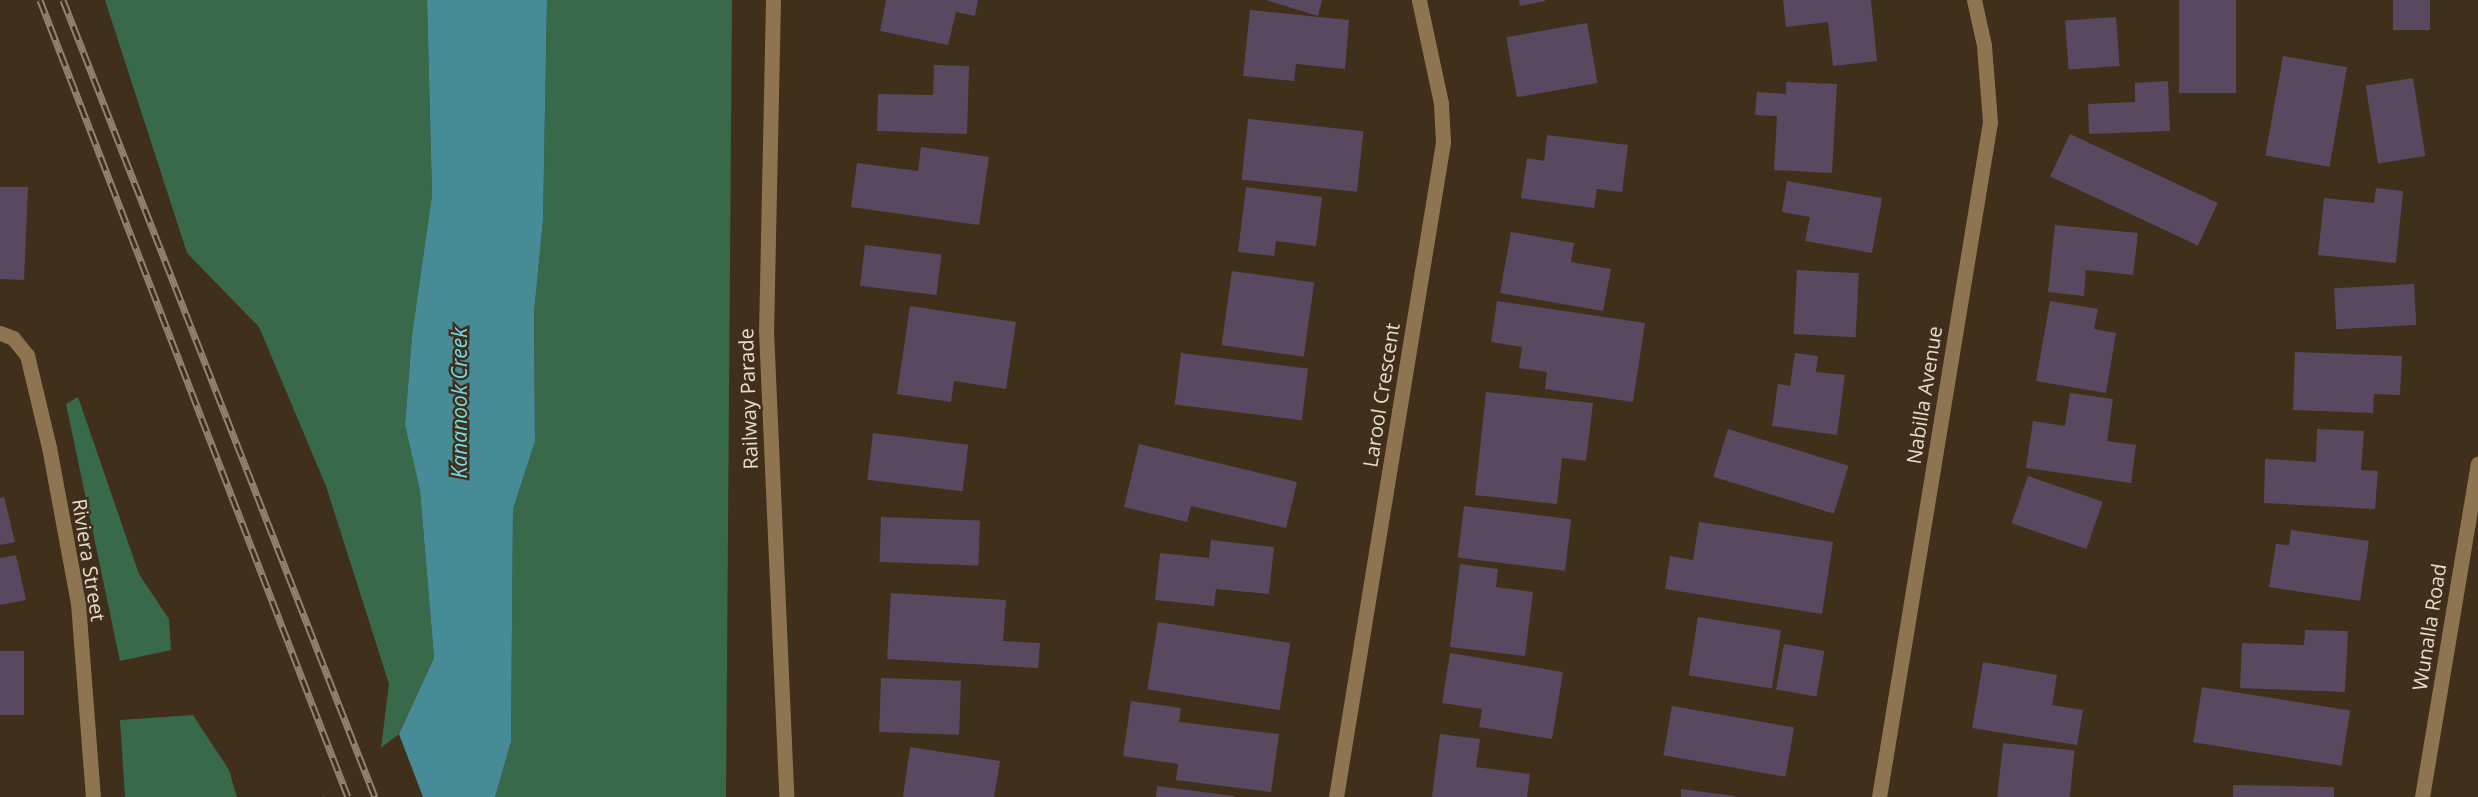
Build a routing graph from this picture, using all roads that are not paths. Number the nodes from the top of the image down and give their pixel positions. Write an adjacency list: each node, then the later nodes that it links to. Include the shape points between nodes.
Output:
1 (773, 0): 7 (street, Railway Parade, via 766,330)
2 (1419, 0): 8 (street, Larool Crescent, via 1441,103 1443,142)
3 (1974, 0): 9 (street, Nabilla Avenue, via 1984,45 1990,122)
4 (7, 336): 6 (street, Riviera Street, via 27,355 49,447 78,603)
5 (2478, 464): 10 (street, Wunalla Road)
6 (93, 797)
7 (786, 797)
8 (1336, 797)
9 (1879, 797)
10 (2422, 797)

